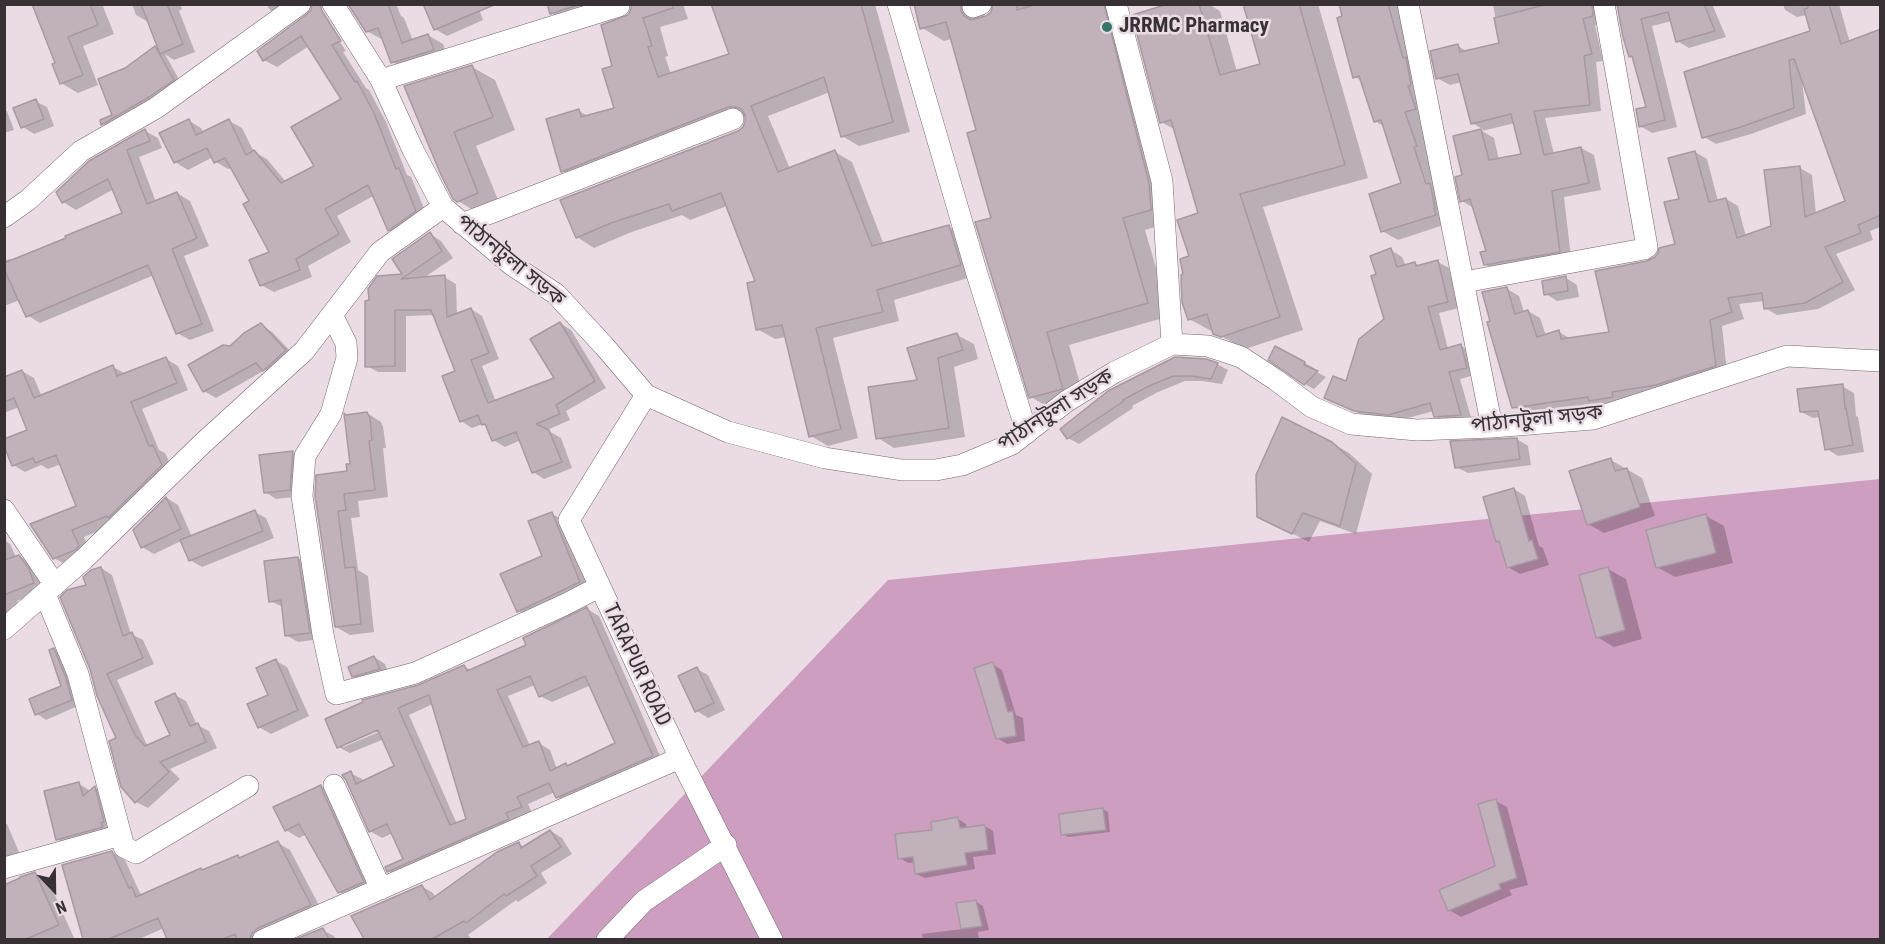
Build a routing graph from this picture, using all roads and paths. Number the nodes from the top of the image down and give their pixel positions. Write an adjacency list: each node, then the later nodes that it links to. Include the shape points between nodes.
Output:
1 (300, 4): 11 (street, via 156,108 81,150 28,200)
2 (333, 4): 8 (street, পাঠানটুলা সড়ক)
3 (898, 4): 19 (street)
4 (1116, 4): 15 (street, via 1162,181)
5 (1408, 4): 13 (street)
6 (1604, 4): 13 (street, via 1647,248)
7 (619, 6): 8 (street)
8 (381, 80): 10 (street, পাঠানটুলা সড়ক)
9 (733, 119): 12 (street)
10 (443, 207): 12 (street, পাঠানটুলা সড়ক); 14 (street, via 380,252)
11 (4, 216)
12 (462, 224): 17 (street, পাঠানটুলা সড়ক, via 512,265 556,294)
13 (1464, 282): 18 (street)
14 (332, 315): 21 (street, via 346,343 347,358 331,414 305,456 302,496 336,694 415,673); 22 (street, via 304,351)
15 (1172, 344): 18 (street, পাঠানটুলা সড়ক, via 1208,346 1241,357 1312,407 1351,424 1417,430); 19 (street, পাঠানটুলা সড়ক, via 1067,401)
16 (1881, 361): 18 (street, পাঠানটুলা সড়ক, via 1787,356 1593,419)
17 (646, 395): 19 (street, পাঠানটুলা সড়ক, via 728,432 825,458 902,470 962,465 1012,444); 21 (street, TARAPUR ROAD, via 569,520)
18 (1492, 427)
19 (1027, 433)
20 (4, 510): 22 (street)
21 (599, 587): 24 (street, TARAPUR ROAD)
22 (50, 590): 23 (street); 27 (street, via 78,674)
23 (4, 629)
24 (680, 758): 28 (street, TARAPUR ROAD); 30 (street)
25 (334, 785): 30 (street)
26 (248, 786): 27 (street, via 136,853 124,847)
27 (121, 835): 29 (street)
28 (726, 845): 32 (street, via 644,901); 33 (street, TARAPUR ROAD)
29 (4, 868)
30 (381, 889): 31 (street)
31 (273, 938)
32 (607, 939)
33 (772, 939)

